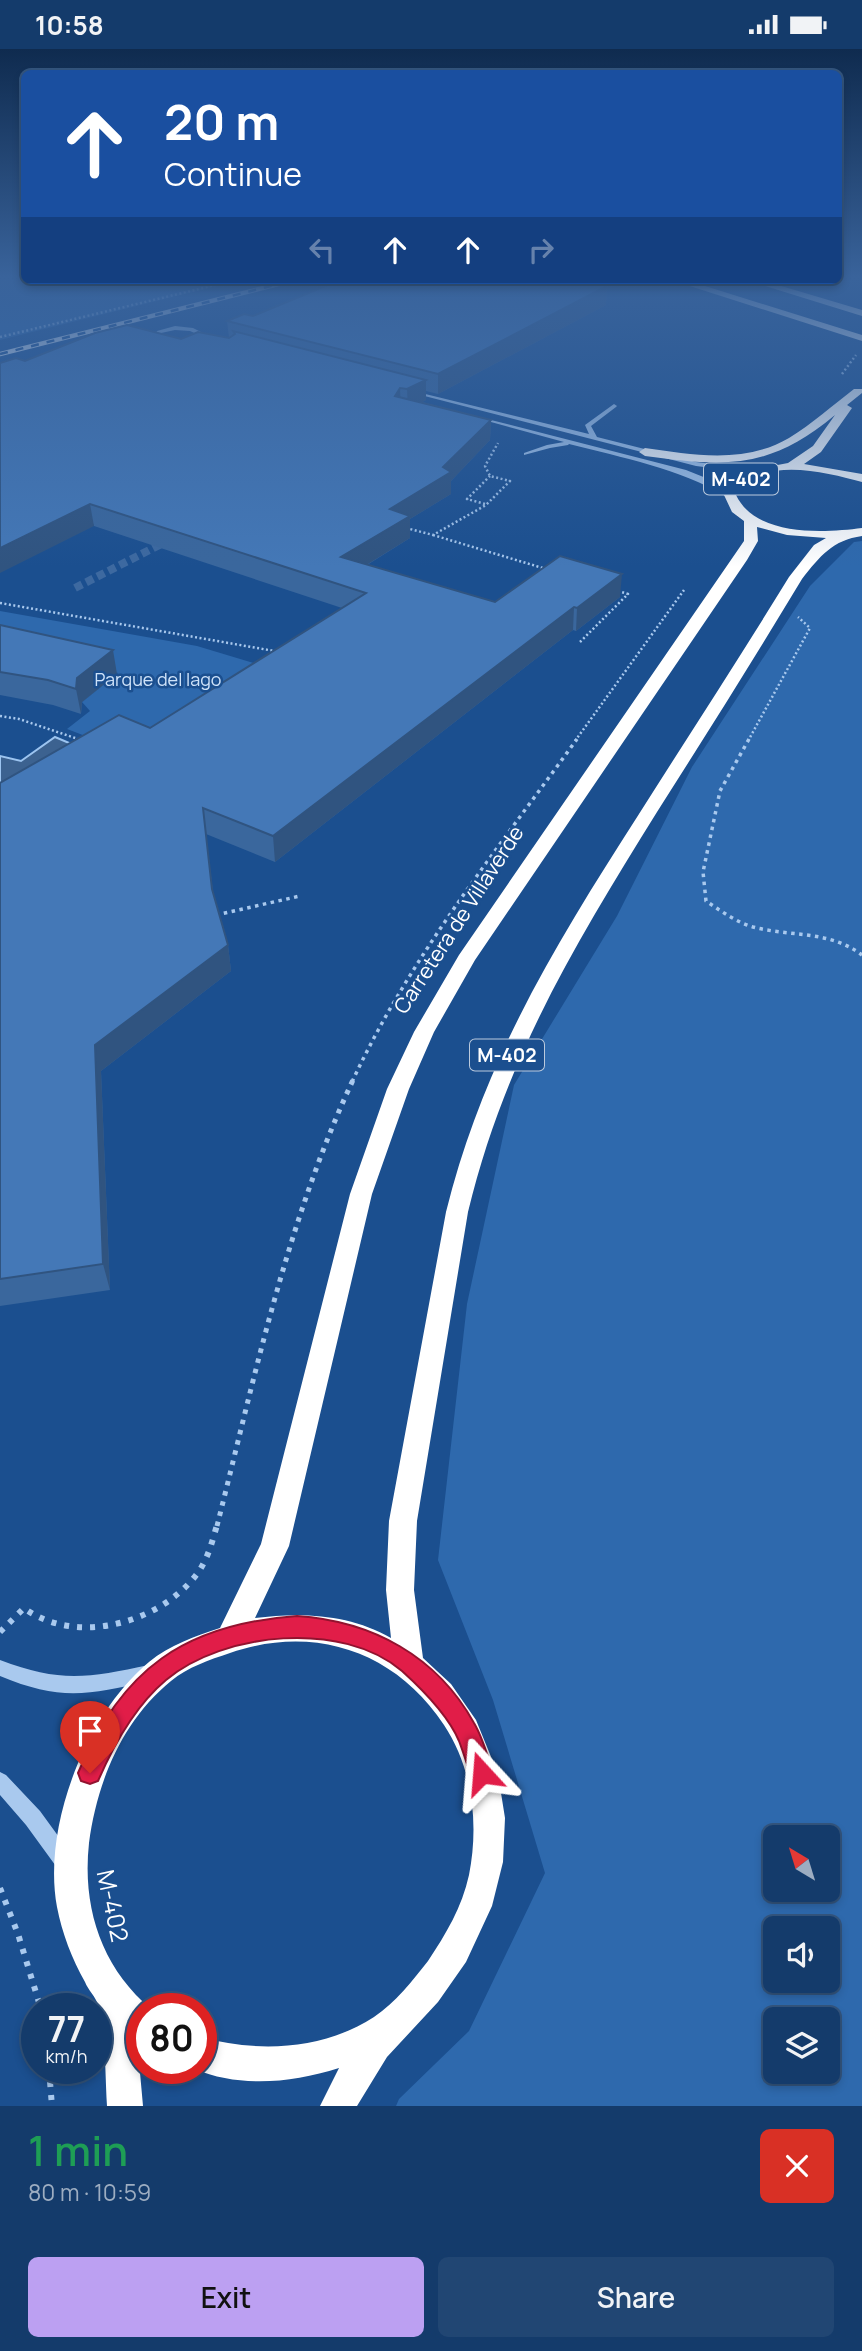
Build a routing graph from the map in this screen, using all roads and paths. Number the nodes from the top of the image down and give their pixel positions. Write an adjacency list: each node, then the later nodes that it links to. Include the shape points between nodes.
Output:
1 (841, 375): 2 (path)
2 (836, 382)
3 (860, 389): 12 (highway, via 795,440 770,452 712,458); 15 (highway, M-402, via 817,449)
4 (408, 391): 10 (street)
5 (400, 397): 8 (street)
6 (614, 406): 10 (street, via 587,426)
7 (486, 429): 8 (street)
8 (517, 429): 9 (street); 17 (path, via 502,438 485,466)
9 (542, 435): 11 (street); 13 (street)
10 (595, 439): 12 (street)
11 (574, 443): 13 (street); 19 (street, via 692,475)
12 (645, 452): 16 (street, via 707,466)
13 (526, 454): 14 (street)
14 (530, 467)
15 (792, 467): 16 (highway, M-402); 18 (highway, via 823,468)
16 (761, 471): 19 (highway, M-402, via 736,483)
17 (490, 475): 20 (path, via 467,499); 20 (path, via 510,481)
18 (862, 478)
19 (730, 495): 21 (highway, M-402)
20 (486, 505): 24 (path)
21 (750, 519): 25 (highway, via 799,533); 39 (highway, Carretera de Villaverde / M-402, via 753,534 740,560 466,960 419,1041 360,1194 275,1546)
22 (399, 526): 24 (path)
23 (862, 532): 25 (highway, M-402)
24 (433, 535): 26 (path)
25 (840, 536): 28 (highway, M-402, via 808,560)
26 (550, 571)
27 (615, 590): 30 (path, via 628,594)
28 (781, 602): 36 (path, via 810,628 720,791 703,871 706,901 753,927 820,936 852,946); 40 (highway, M-402, via 570,937 513,1042 475,1136 457,1212 404,1521 400,1590)
29 (0, 603): 31 (path, via 286,653)
30 (580, 642)
31 (275, 660)
32 (0, 716): 33 (path)
33 (92, 745)
34 (300, 896): 35 (path)
35 (215, 915)
36 (862, 955)
37 (23, 1608): 38 (path)
38 (0, 1632)
39 (231, 1637): 40 (highway, M-402, via 263,1629 323,1628 382,1646); 42 (highway, M-402)
40 (408, 1662): 49 (highway, via 449,1703 468,1733 486,1789 489,1850 481,1890 454,1950 414,2005)
41 (0, 1668): 42 (lane, via 51,1686 102,1683)
42 (160, 1671): 44 (highway, M-402, via 139,1691 102,1743 81,1800)
43 (0, 1781): 44 (lane)
44 (70, 1870): 47 (highway, M-402, via 72,1897 88,1953)
45 (0, 1888): 46 (path)
46 (36, 1993)
47 (114, 1999): 48 (highway); 53 (highway)
48 (126, 2010)
49 (390, 2026): 50 (highway, via 332,2053 285,2063 243,2064); 54 (highway)
50 (217, 2058)
51 (50, 2084): 52 (path)
52 (52, 2106)
53 (125, 2106)
54 (338, 2106)

